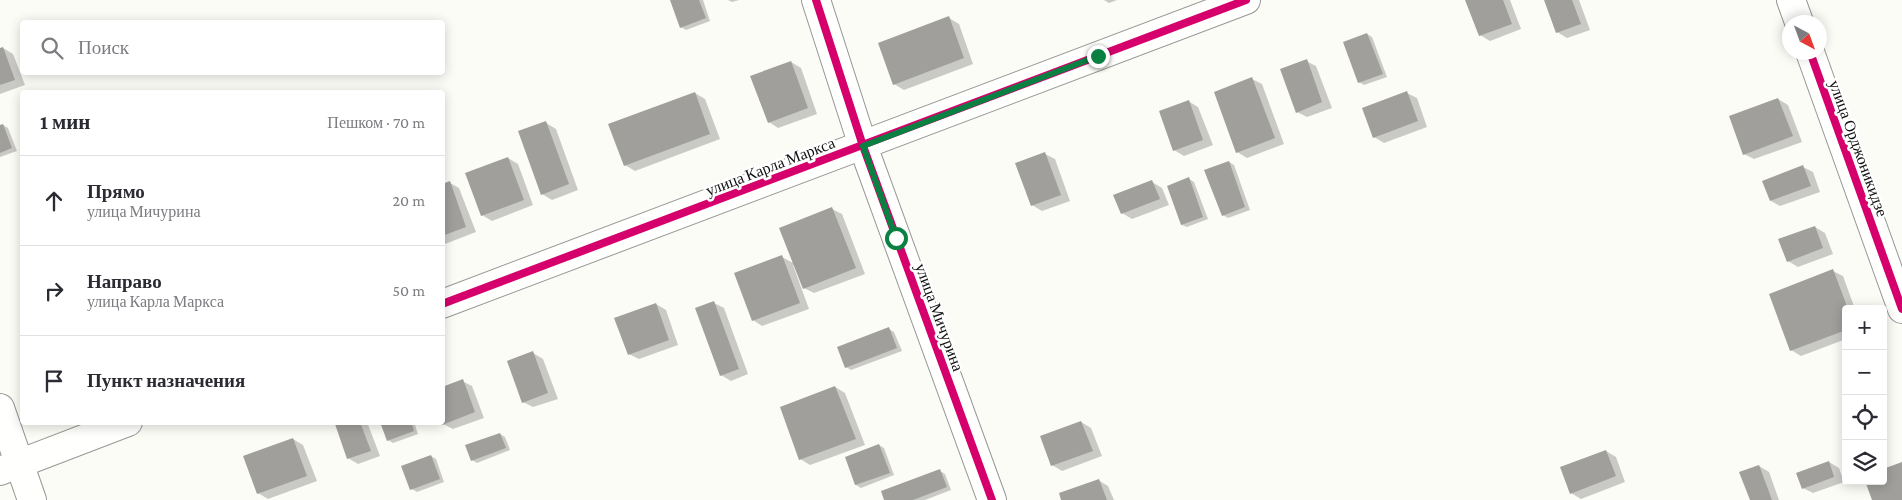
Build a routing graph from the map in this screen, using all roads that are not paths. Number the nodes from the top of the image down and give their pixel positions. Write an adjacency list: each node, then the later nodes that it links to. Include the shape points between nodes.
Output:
1 (816, 0): 6 (street, улица Мичурина)
2 (1246, 0): 6 (street, улица Карла Маркса)
3 (1791, 0): 4 (street)
4 (1796, 15)
5 (1813, 60): 8 (street, улица Орджоникидзе)
6 (863, 146): 7 (street, улица Карла Маркса); 13 (street, улица Мичурина)
7 (445, 303)
8 (1902, 309)
9 (0, 408): 11 (street)
10 (120, 425): 11 (street)
11 (10, 467): 12 (street)
12 (32, 500)
13 (992, 500)

